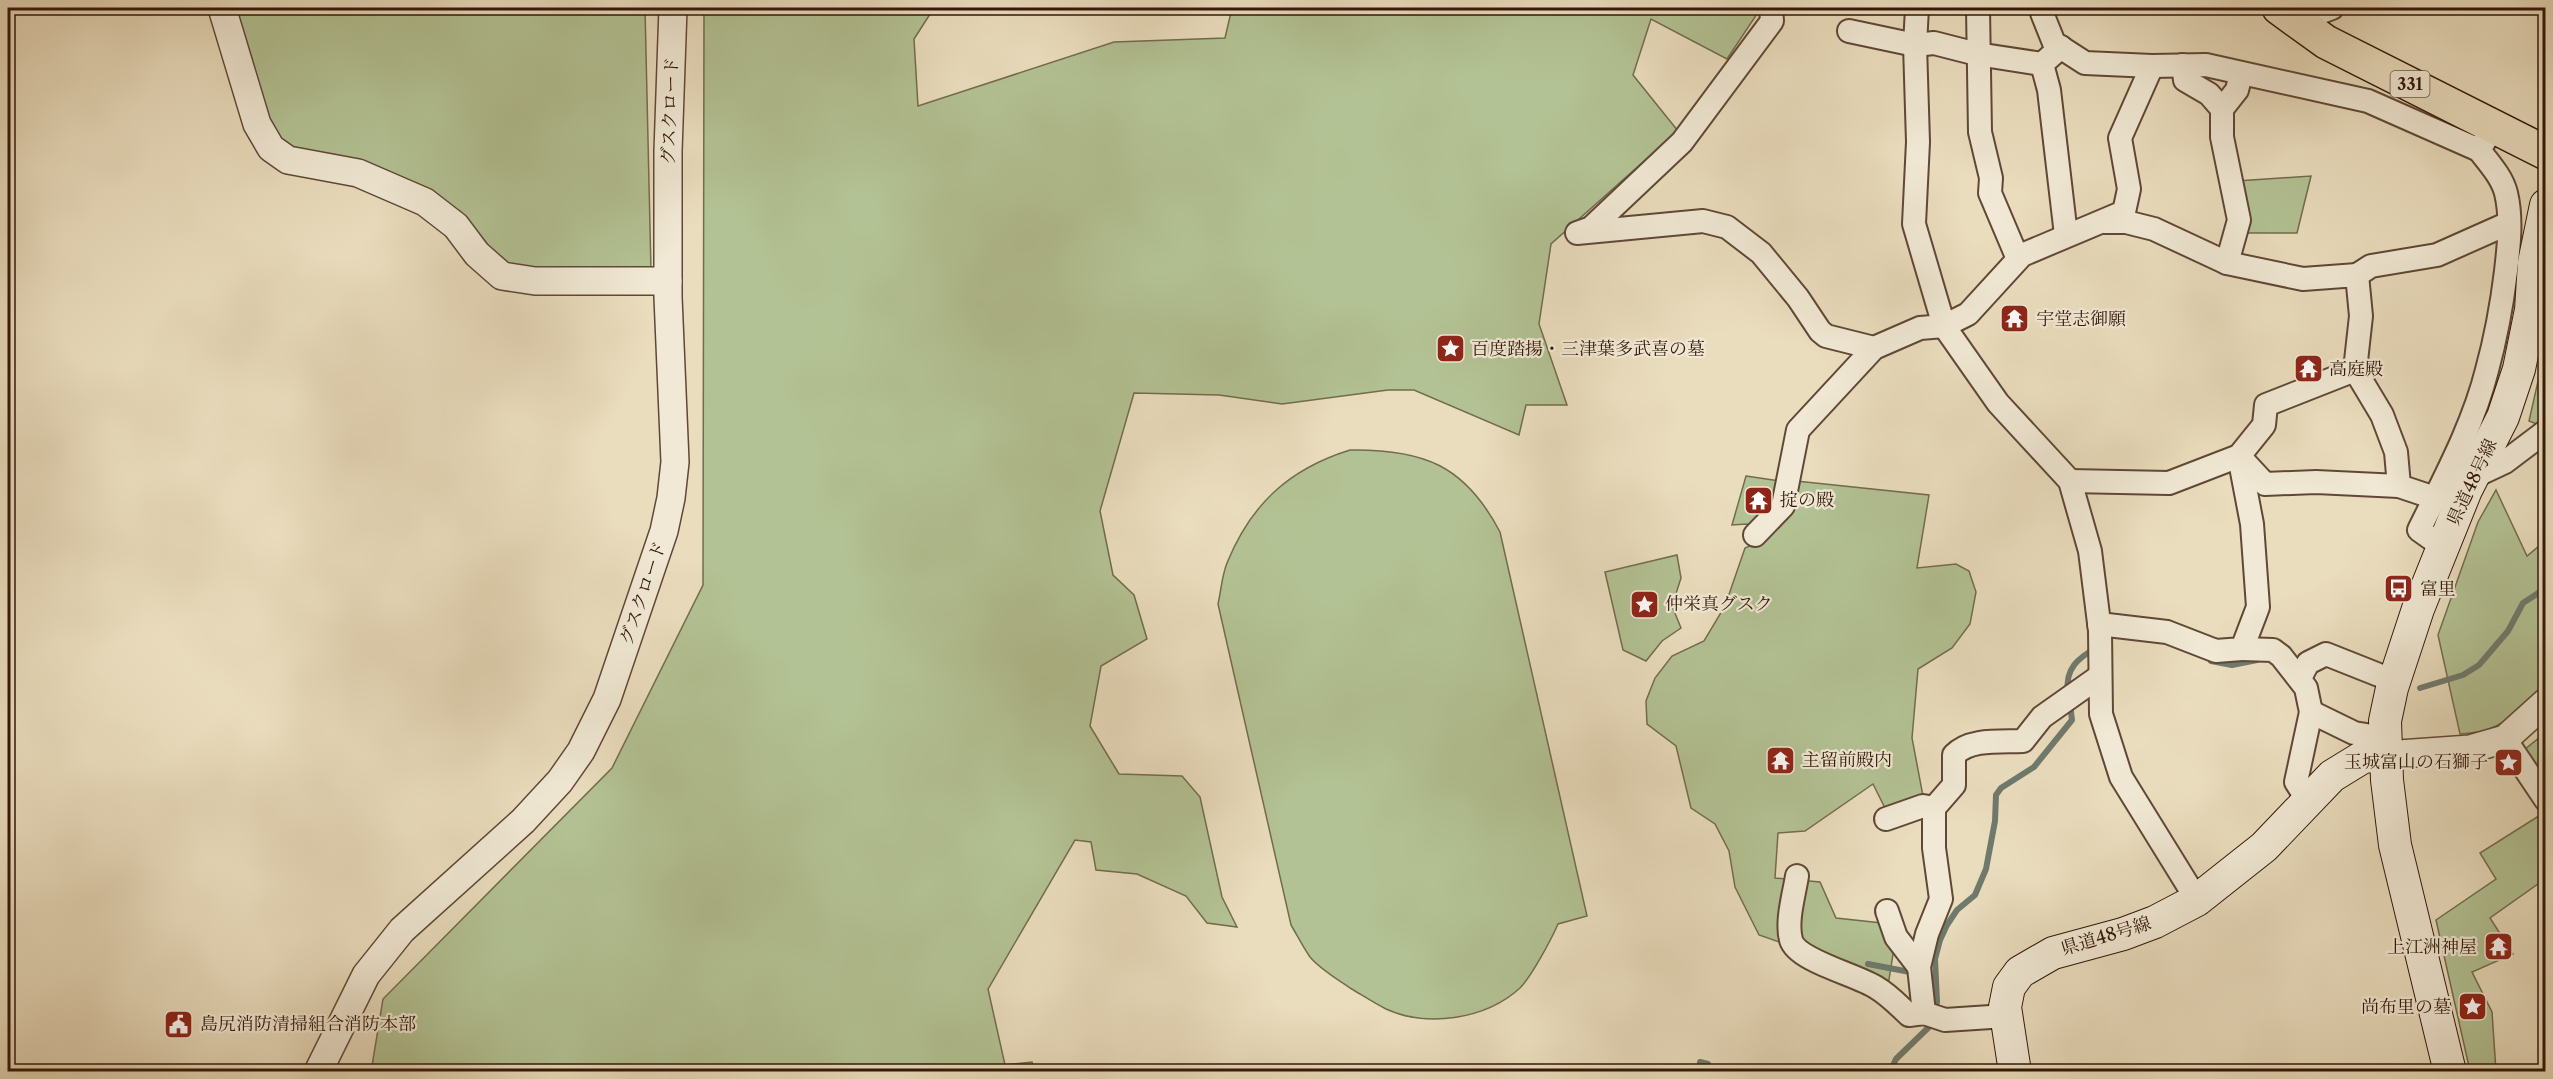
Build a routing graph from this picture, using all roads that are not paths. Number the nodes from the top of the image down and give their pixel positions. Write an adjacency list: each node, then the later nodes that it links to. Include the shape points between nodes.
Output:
1 (222, 8): 27 (street, via 257,124 271,148 288,160 358,173 425,202 456,226 477,254 502,276 535,281)
2 (674, 8): 27 (street, グスクロード)
3 (1771, 8): 29 (street, via 1772,21 1755,47 1682,142 1591,228 1577,233 1702,221 1727,227 1761,253 1826,336)
4 (1917, 8): 10 (street)
5 (1978, 8): 12 (street)
6 (2042, 8): 11 (street, via 2054,42)
7 (2332, 8): 8 (street)
8 (2287, 15): 18 (highway, 331)
9 (1849, 31): 10 (street)
10 (1915, 45): 12 (street, via 1934,43); 28 (street, via 1918,142 1914,224)
11 (2061, 47): 13 (street); 15 (street, via 2085,63)
12 (1977, 54): 13 (street); 24 (street, via 1980,132 1991,178 1990,193)
13 (2042, 64): 23 (street, via 2049,90)
14 (2183, 65): 15 (street); 16 (street, via 2206,65); 17 (street, via 2185,80 2209,94)
15 (2152, 66): 21 (street, via 2120,138 2129,189 2124,212)
16 (2241, 74): 17 (street, via 2237,90); 18 (street, via 2368,101)
17 (2222, 109): 25 (street, via 2222,137 2240,220)
18 (2486, 138): 19 (highway, 331); 22 (street, via 2505,192)
19 (2546, 153)
20 (2546, 205): 33 (main road, 県道48号線, via 2519,369 2503,417)
21 (2099, 222): 23 (street); 25 (street, via 2126,222 2154,229)
22 (2509, 223): 26 (street, via 2437,255 2371,266); 36 (street, via 2500,312 2487,372)
23 (2066, 235): 24 (street)
24 (2018, 259): 28 (street, via 1968,314)
25 (2227, 263): 26 (street, via 2303,279)
26 (2357, 275): 30 (street, via 2361,316)
27 (668, 280): 58 (street, グスクロード, via 675,462 671,498 664,531 607,699 582,752 560,781 523,821 402,930 366,975)
28 (1944, 326): 29 (street, via 1920,328); 34 (street, via 1998,403)
29 (1874, 348): 37 (street, via 1798,430 1783,506)
30 (2355, 370): 32 (street, via 2266,405 2264,425); 35 (street, via 2382,415 2396,452)
31 (2546, 431): 33 (street, via 2505,462)
32 (2239, 456): 34 (street, via 2169,483); 35 (street, via 2265,484); 40 (street, via 2252,524 2258,607)
33 (2473, 477): 38 (main road, 県道48号線)
34 (2070, 481): 39 (street, via 2090,551)
35 (2399, 486): 36 (street)
36 (2435, 498): 38 (street, via 2419,530)
37 (1755, 535)
38 (2443, 547): 42 (main road, 県道48号線)
39 (2100, 627): 40 (street, via 2167,632 2216,651); 41 (street)
40 (2242, 649): 43 (street, via 2273,650)
41 (2101, 669): 50 (street, via 2082,689 2042,717 2023,741 1961,748 1954,755 1954,785); 53 (street, via 2101,714 2121,777)
42 (2394, 681): 43 (street, via 2326,654 2308,663); 47 (main road, 県道48号線, via 2385,721)
43 (2303, 683): 45 (street)
44 (2546, 702): 46 (street)
45 (2311, 712): 47 (street); 49 (street, via 2296,782)
46 (2505, 739): 47 (street, via 2470,749); 48 (street)
47 (2385, 746): 49 (main road, 県道48号線, via 2332,776); 60 (main road, 県道48号線, via 2395,845)
48 (2546, 800)
49 (2308, 801): 53 (main road, 県道48号線, via 2264,847)
50 (1934, 808): 51 (street, via 1923,806); 55 (street, via 1934,848 1941,898)
51 (1886, 819)
52 (1797, 876): 56 (street, via 1789,928 1791,942 1808,958 1878,988 1909,1015)
53 (2197, 900): 57 (main road, 県道48号線, via 2123,934 2044,957 2020,972 2009,987)
54 (1887, 911): 55 (street, via 1896,937)
55 (1919, 967): 56 (street)
56 (1932, 1015): 57 (street)
57 (2006, 1016): 59 (main road, 県道48号線)
58 (318, 1071)
59 (2015, 1071)
60 (2450, 1071)

